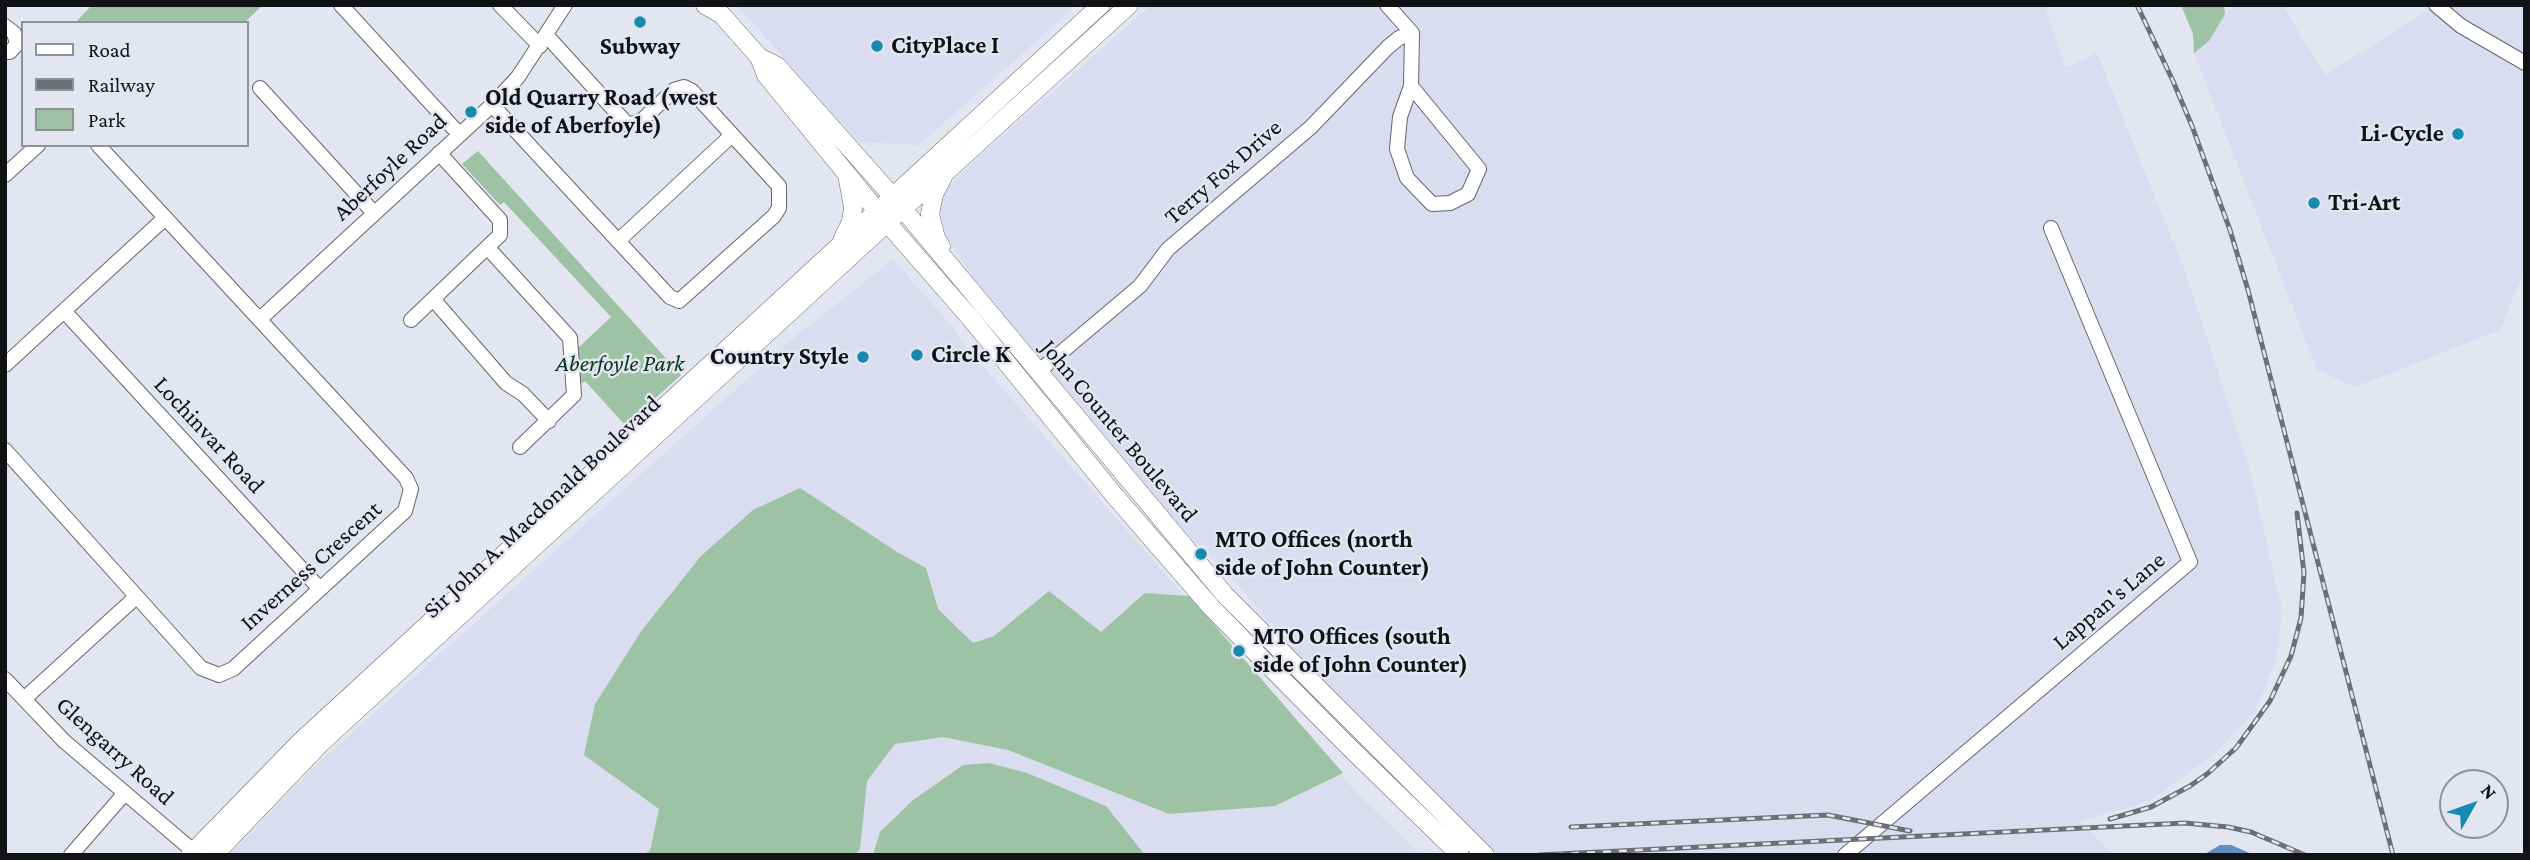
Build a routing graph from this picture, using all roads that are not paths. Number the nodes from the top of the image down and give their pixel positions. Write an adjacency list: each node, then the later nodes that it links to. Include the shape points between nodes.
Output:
1 (341, 5): 19 (street)
2 (500, 5): 12 (street)
3 (565, 5): 12 (street, Aberfoyle Road)
4 (705, 5): 9 (main road, John Counter Boulevard)
5 (1101, 5): 27 (main road, Sir John A. Macdonald Boulevard)
6 (1129, 5): 24 (main road, Sir John A. Macdonald Boulevard)
7 (1387, 5): 11 (street)
8 (2436, 5): 15 (street, via 2461,26)
9 (721, 10): 14 (main road, John Counter Boulevard)
10 (5, 26): 13 (street, via 14,33 17,44)
11 (1412, 33): 16 (street); 41 (street, Terry Fox Drive, via 1388,47 1311,127 1168,249 1140,286)
12 (543, 41): 18 (street, Aberfoyle Road); 20 (street, via 627,124 639,123 674,90 684,87)
13 (5, 52)
14 (759, 57): 25 (main road, John Counter Boulevard, via 766,75); 27 (main road, John Counter Boulevard, via 777,66)
15 (2525, 63)
16 (1411, 86): 16 (street, via 1479,169 1468,194 1450,203 1432,204 1424,196 1407,178 1397,149 1400,117)
17 (260, 88): 28 (street)
18 (492, 104): 19 (street, Aberfoyle Road); 32 (street)
19 (459, 134): 23 (street, Aberfoyle Road)
20 (732, 135): 32 (street); 32 (street, via 779,186 779,208 774,216 679,300 670,298)
21 (35, 147): 26 (street)
22 (100, 147): 30 (street, Inverness Crescent)
23 (439, 153): 28 (street, Aberfoyle Road); 34 (street, via 500,220 500,235)
24 (947, 171): 27 (main road, Sir John A. Macdonald Boulevard); 35 (main road, via 934,194 930,214 936,238)
25 (847, 172): 29 (main road, John Counter Boulevard); 33 (main road, via 853,208)
26 (5, 175)
27 (898, 202): 29 (main road, Sir John A. Macdonald Boulevard); 35 (main road, John Counter Boulevard)
28 (374, 213): 38 (street, Aberfoyle Road)
29 (882, 217): 33 (main road, Sir John A. Macdonald Boulevard); 52 (main road, Sir John A. Macdonald Boulevard, via 322,742); 53 (main road, John Counter Boulevard, via 1211,607)
30 (165, 218): 37 (street); 38 (street, Inverness Crescent)
31 (2051, 228): 55 (street, Lappan's Lane, via 2190,562)
32 (618, 241)
33 (840, 244): 50 (main road, Sir John A. Macdonald Boulevard, via 311,732)
34 (488, 248): 36 (street); 42 (street, via 569,338 574,396)
35 (963, 283): 41 (main road, John Counter Boulevard)
36 (433, 299): 39 (street); 42 (street, via 506,383)
37 (64, 311): 40 (street); 45 (street, Lochinvar Road)
38 (260, 319): 45 (street, Inverness Crescent, via 411,489 405,511)
39 (411, 320)
40 (5, 365)
41 (1038, 372): 54 (main road, John Counter Boulevard, via 1225,595)
42 (549, 421): 43 (street)
43 (520, 447)
44 (5, 450): 46 (street, Inverness Crescent)
45 (320, 589): 46 (street, Inverness Crescent, via 233,669 219,675 201,668)
46 (136, 597): 48 (street)
47 (5, 679): 48 (street, Glengarry Road)
48 (24, 699): 49 (street, Glengarry Road)
49 (125, 793): 50 (street, Glengarry Road); 51 (street)
50 (194, 853)
51 (71, 855)
52 (214, 855)
53 (1460, 855)
54 (1485, 855)
55 (1845, 855)

